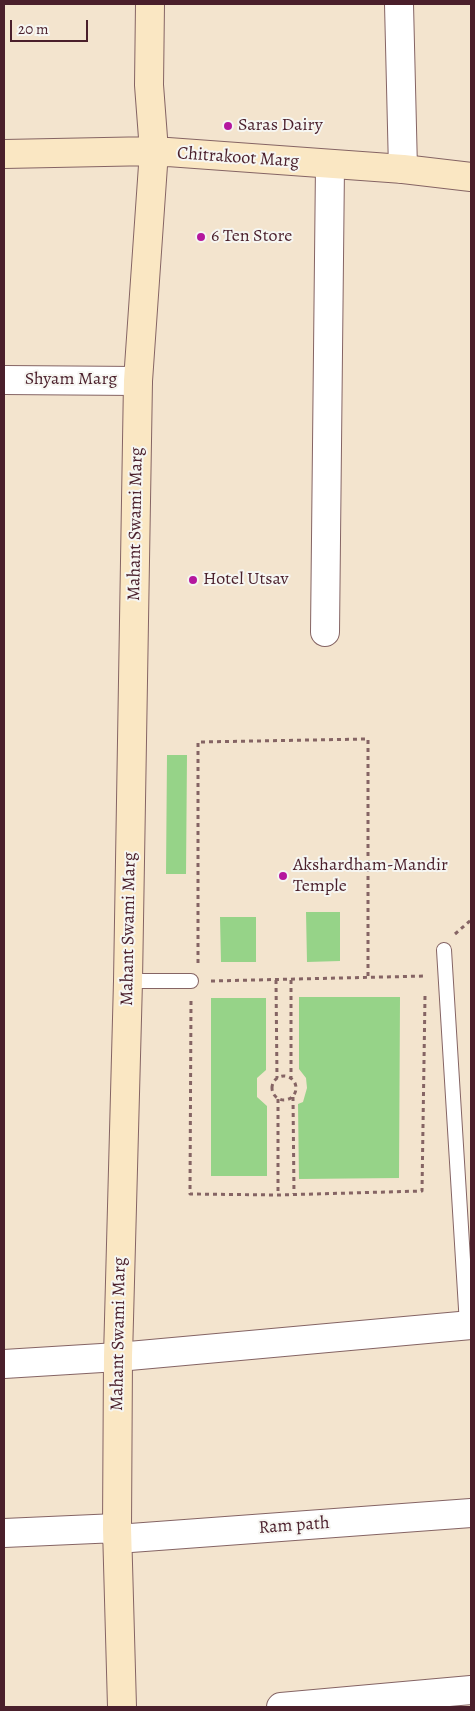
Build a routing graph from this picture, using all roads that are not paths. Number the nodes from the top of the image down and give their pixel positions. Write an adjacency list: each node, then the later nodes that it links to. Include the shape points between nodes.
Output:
1 (150, 4): 3 (street, via 149,85)
2 (399, 4): 6 (street)
3 (154, 151): 4 (street, Chitrakoot Marg); 5 (street, Chitrakoot Marg); 9 (street, Mahant Swami Marg)
4 (4, 154)
5 (330, 165): 6 (street, Chitrakoot Marg); 10 (street)
6 (404, 169): 7 (street, Chitrakoot Marg)
7 (471, 177)
8 (4, 380): 9 (street, Shyam Marg)
9 (138, 381): 12 (street, Mahant Swami Marg)
10 (325, 632)
11 (444, 950): 14 (lane)
12 (128, 981): 13 (lane); 15 (street, Mahant Swami Marg)
13 (194, 981)
14 (469, 1325): 15 (street)
15 (118, 1357): 16 (street); 19 (street, Mahant Swami Marg)
16 (4, 1364)
17 (471, 1513): 19 (street, Ram path)
18 (4, 1533): 19 (street, Ram path)
19 (117, 1533): 21 (street, Mahant Swami Marg)
20 (471, 1690): 22 (street)
21 (122, 1707)
22 (281, 1707)

